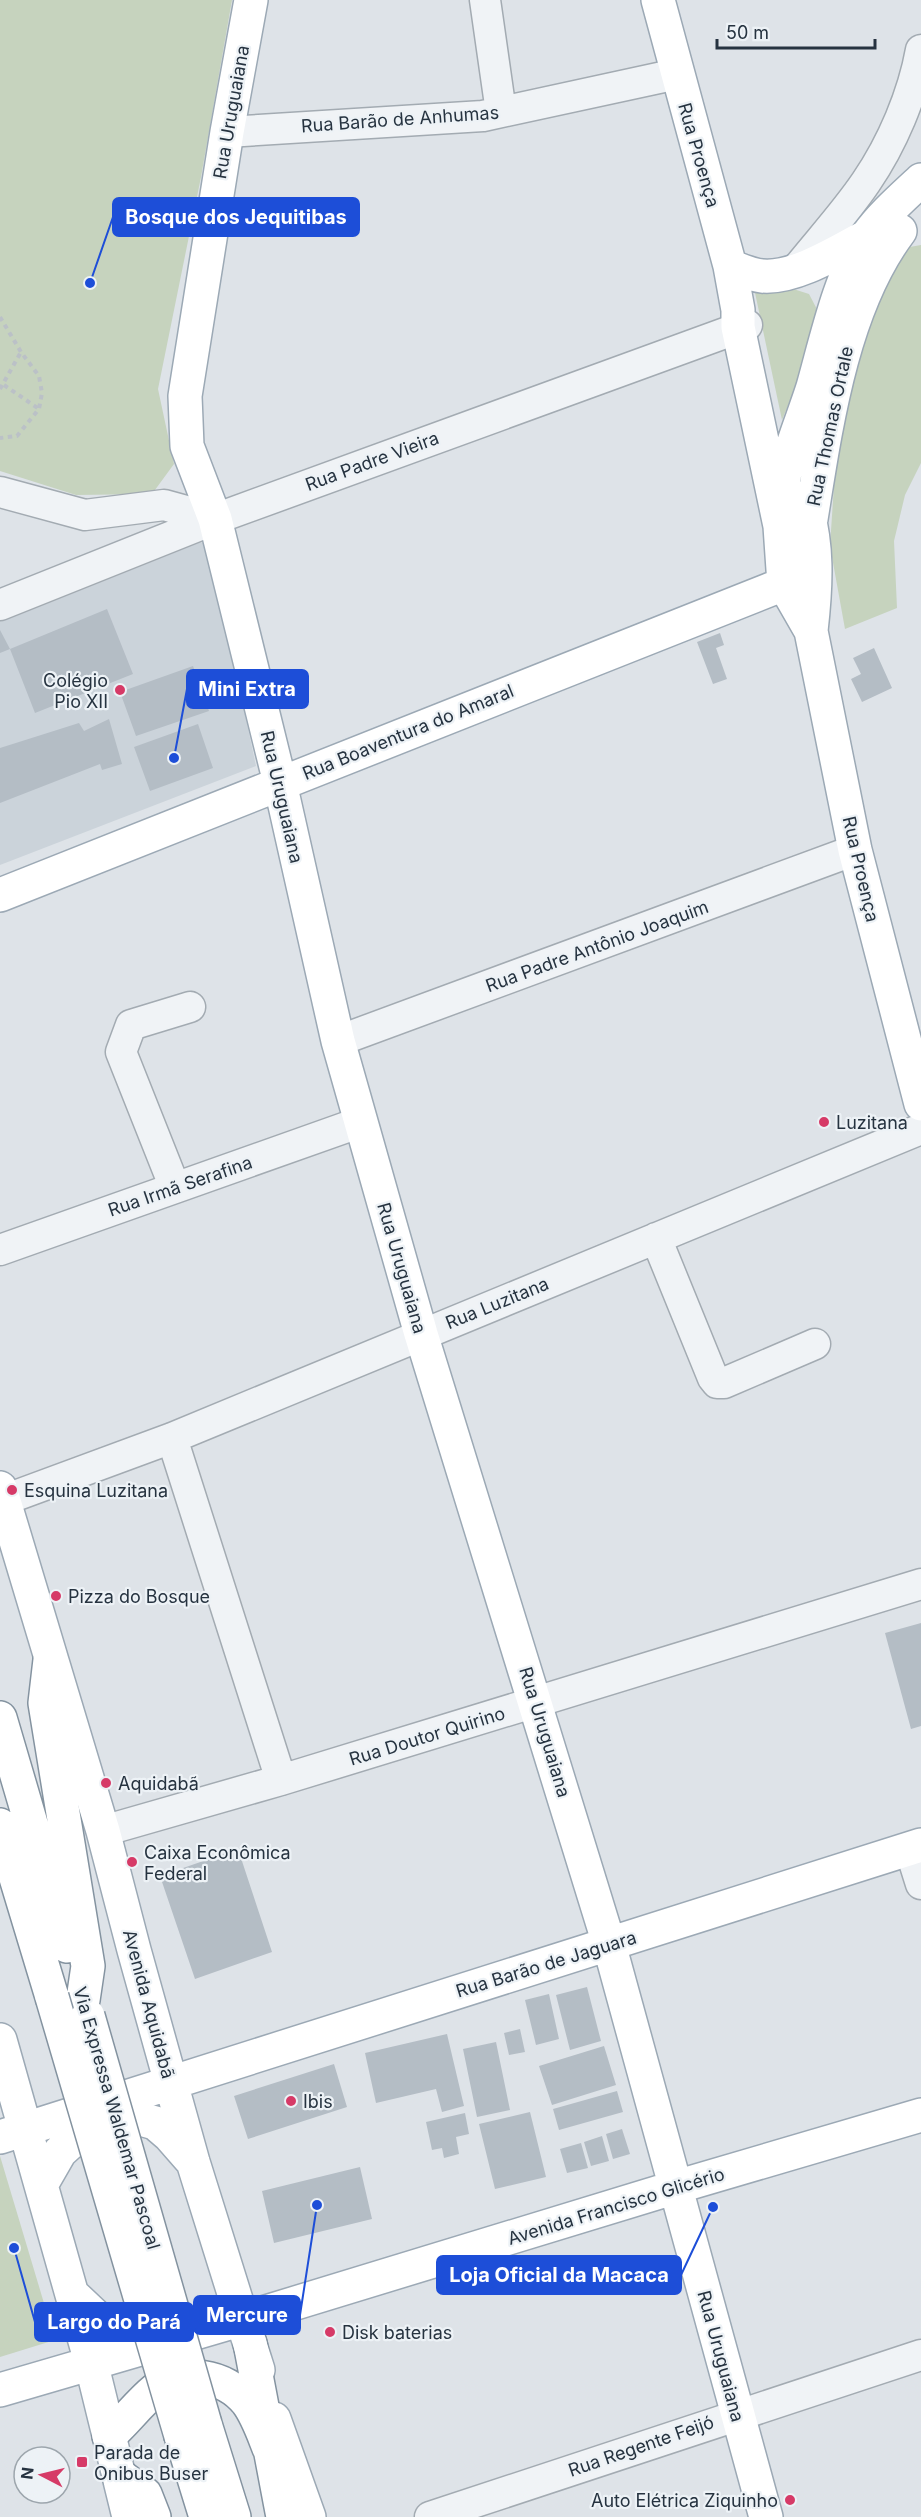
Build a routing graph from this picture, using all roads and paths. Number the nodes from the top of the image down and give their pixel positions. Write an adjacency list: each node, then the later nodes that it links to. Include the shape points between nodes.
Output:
1 (251, 0): 7 (main road, Rua Uruguaiana)
2 (485, 0): 6 (street)
3 (658, 0): 5 (main road, Rua Proença)
4 (921, 50): 12 (street, via 897,126 866,182)
5 (677, 74): 6 (street, Rua Barão de Anhumas); 11 (main road, Rua Proença)
6 (501, 112): 7 (street, Rua Barão de Anhumas)
7 (227, 132): 22 (main road, Rua Uruguaiana, via 185,396 187,446)
8 (921, 180): 10 (main road, Rua Thomas Ortale)
9 (921, 209): 23 (main road, Rua Thomas Ortale, via 882,255 853,324)
10 (867, 236): 12 (main road); 13 (main road, Rua Thomas Ortale)
11 (730, 266): 12 (main road, via 762,276); 15 (main road, Rua Proença)
12 (796, 270): 13 (main road)
13 (833, 313): 20 (main road, Rua Thomas Ortale)
14 (0, 317): 16 (path)
15 (741, 321): 20 (main road, Rua Proença); 22 (street, Rua Padre Vieira); 23 (main road, Rua Proença)
16 (21, 352): 17 (path); 18 (path, via 39,376)
17 (2, 387): 18 (path)
18 (39, 409): 19 (path, via 17,436)
19 (0, 438)
20 (788, 458): 23 (main road, Rua Proença, via 782,484)
21 (0, 492): 22 (street, via 85,515 164,506)
22 (215, 519): 25 (street, Rua Padre Vieira); 27 (main road, Rua Uruguaiana)
23 (795, 523): 24 (main road, Rua Proença); 26 (main road, Rua Proença, via 816,588)
24 (784, 584): 26 (main road, Rua Proença); 27 (main road, Rua Boaventura do Amaral)
25 (0, 604)
26 (811, 631): 28 (main road, Rua Proença)
27 (280, 783): 29 (main road, Rua Boaventura do Amaral); 31 (main road, Rua Uruguaiana)
28 (855, 850): 31 (street, Rua Padre Antônio Joaquim); 32 (main road, Rua Proença)
29 (0, 895)
30 (190, 1007): 35 (street, via 131,1025 121,1052)
31 (338, 1041): 33 (main road, Rua Uruguaiana)
32 (921, 1104)
33 (361, 1122): 35 (street, Rua Irmã Serafina); 38 (main road, Rua Uruguaiana)
34 (921, 1129): 36 (street, Rua Luzitana)
35 (175, 1188): 37 (street, Rua Irmã Serafina)
36 (656, 1238): 38 (street, Rua Luzitana); 39 (street, via 717,1383)
37 (0, 1250)
38 (421, 1334): 40 (street, Rua Luzitana); 44 (main road, Rua Uruguaiana)
39 (815, 1344)
40 (172, 1438): 41 (street, Rua Luzitana); 46 (street)
41 (2, 1494): 43 (main road, Avenida Aquidabã)
42 (921, 1584): 44 (street, Rua Doutor Quirino)
43 (50, 1660): 48 (main road, Avenida Aquidabã); 54 (main road, via 45,1703 88,1966)
44 (536, 1703): 46 (street, Rua Doutor Quirino); 52 (main road, Rua Uruguaiana)
45 (0, 1718): 54 (main road, Via Expressa Waldemar Pascoal)
46 (280, 1780): 48 (street, Rua Doutor Quirino)
47 (0, 1826): 53 (main road, Via Expressa Waldemar Pascoal)
48 (104, 1831): 56 (main road, Avenida Aquidabã)
49 (916, 1847): 50 (street); 52 (main road, Rua Barão de Jaguara)
50 (921, 1884)
51 (0, 1901): 53 (main road, via 14,1934)
52 (609, 1944): 56 (main road, Rua Barão de Jaguara); 61 (main road, Rua Uruguaiana)
53 (42, 1965): 54 (main road, Via Expressa Waldemar Pascoal)
54 (75, 2004): 69 (main road, Via Expressa Waldemar Pascoal, bridge)
55 (0, 2040): 58 (main road)
56 (171, 2082): 58 (main road, Rua Barão de Jaguara); 59 (main road, Avenida Aquidabã)
57 (921, 2115): 61 (main road, Avenida Francisco Glicério)
58 (13, 2133): 60 (main road)
59 (193, 2162): 60 (main road, via 155,2123 137,2118 83,2131 60,2152); 63 (main road, Avenida Aquidabã)
60 (41, 2184): 62 (main road)
61 (676, 2187): 63 (main road, Avenida Francisco Glicério); 68 (main road, Rua Uruguaiana)
62 (72, 2295): 64 (main road, via 106,2327); 66 (main road)
63 (247, 2331): 64 (main road, Avenida Francisco Glicério); 71 (main road); 78 (main road, Avenida Aquidabã)
64 (138, 2349): 66 (main road, Avenida Francisco Glicério)
65 (921, 2355): 68 (street, Rua Regente Feijó)
66 (91, 2362): 67 (main road, Avenida Francisco Glicério); 70 (main road)
67 (0, 2390)
68 (736, 2414): 79 (street, Rua Regente Feijó); 80 (main road, Rua Uruguaiana)
69 (193, 2430): 75 (main road, Via Expressa Waldemar Pascoal); 76 (main road, Via Expressa Waldemar Pascoal)
70 (109, 2436): 71 (main road, via 155,2390 175,2379 195,2376 235,2389 248,2403); 72 (main road)
71 (269, 2448): 77 (main road)
72 (119, 2475): 73 (main road); 74 (main road, via 145,2494)
73 (129, 2517)
74 (154, 2517)
75 (206, 2517)
76 (234, 2517)
77 (283, 2517)
78 (309, 2517)
79 (430, 2517)
80 (766, 2517)

